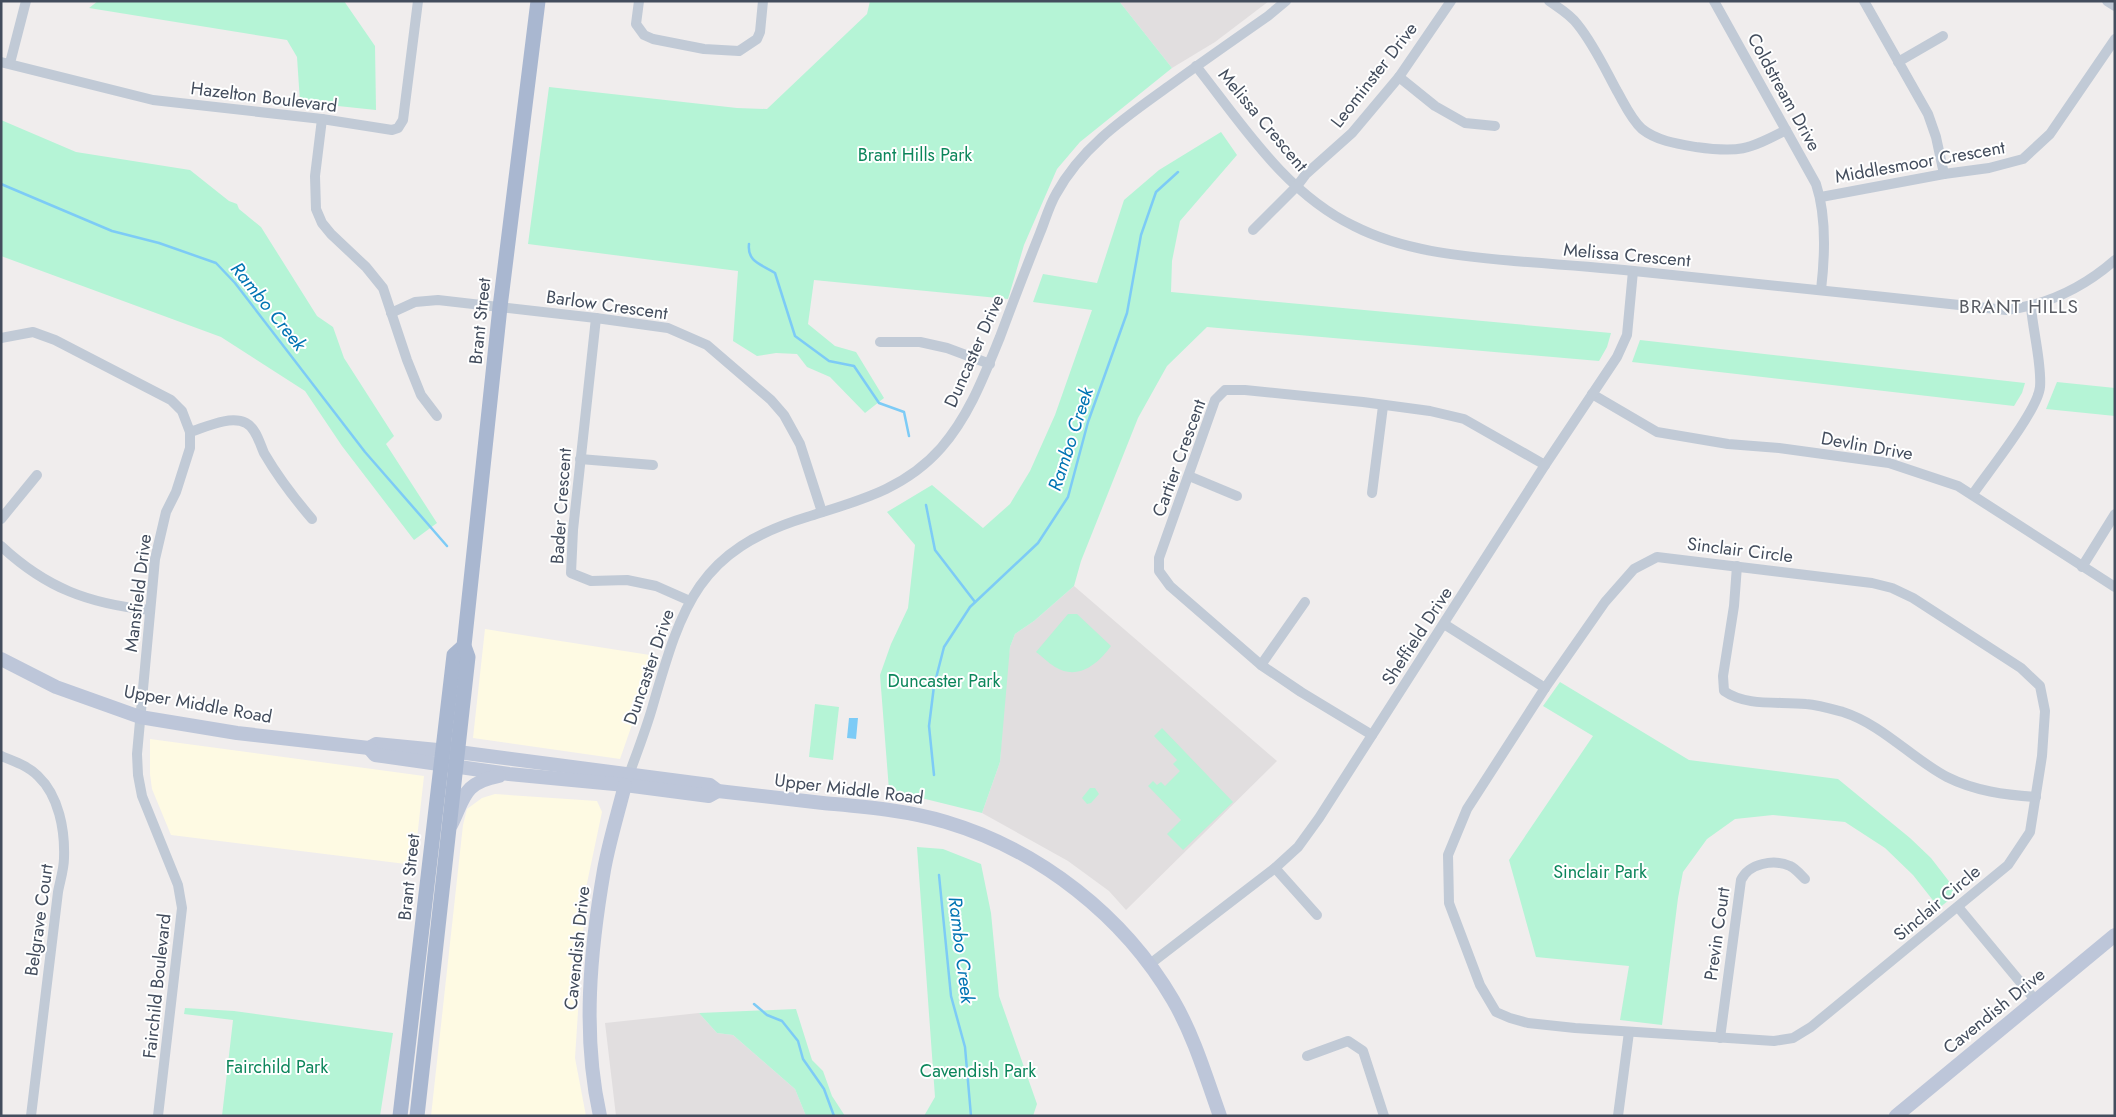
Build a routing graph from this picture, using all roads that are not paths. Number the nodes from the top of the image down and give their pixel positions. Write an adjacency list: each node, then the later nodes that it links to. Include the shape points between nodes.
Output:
1 (26, 1): 16 (street)
2 (418, 1): 19 (street, Hazelton Boulevard, via 403,120 398,128 392,130)
3 (538, 1): 29 (main road, Brant Street)
4 (639, 1): 5 (street, via 636,24 644,36 704,49 739,51 760,32)
5 (763, 1)
6 (1286, 1): 17 (street, Duncaster Drive)
7 (1451, 1): 18 (street, Leominster Drive)
8 (1549, 1): 21 (street, via 1578,24 1632,117 1658,138 1727,151 1759,144)
9 (1714, 1): 21 (street, Coldstream Drive)
10 (1864, 1): 15 (street)
11 (2107, 1): 12 (street)
12 (2115, 6)
13 (1943, 36): 15 (street)
14 (2115, 39): 22 (street, Middlesmoor Crescent, via 2037,148 2023,159 2007,164)
15 (1898, 62): 22 (street, via 1928,114)
16 (6, 63): 19 (street, Hazelton Boulevard, via 153,100)
17 (1196, 66): 23 (street, Melissa Crescent, via 1267,156); 35 (street, Duncaster Drive, via 1102,135 1072,169 1055,195)
18 (1399, 77): 20 (street, via 1435,106 1465,123); 23 (street, Leominster Drive, via 1352,133)
19 (322, 119): 31 (street, via 315,176 316,209 322,224 383,288)
20 (1495, 126)
21 (1786, 130): 24 (street, Coldstream Drive)
22 (1944, 174): 24 (street, Middlesmoor Crescent)
23 (1297, 186): 25 (street, Leominster Drive); 27 (street, Melissa Crescent, via 1312,201 1354,226 1420,248 1455,256)
24 (1821, 197): 28 (street, Coldstream Drive, via 1824,241)
25 (1253, 230)
26 (2115, 260): 30 (street, Melissa Crescent, via 2096,277)
27 (1634, 271): 28 (street, Melissa Crescent); 36 (street, Sheffield Drive, via 1627,335 1617,357)
28 (1822, 290): 30 (street, Melissa Crescent, via 2006,310)
29 (500, 307): 31 (street, Barlow Crescent, via 427,300); 32 (street, Barlow Crescent); 66 (main road, Brant Street, via 464,646 454,656)
30 (2031, 307): 46 (street, via 2040,390 2034,407)
31 (391, 313): 38 (street, via 421,395)
32 (596, 318): 40 (street, Bader Crescent); 48 (street, Barlow Crescent, via 668,328 707,345 737,370 784,415 800,444)
33 (1, 338): 39 (street, via 33,332 55,340 171,400 182,412)
34 (880, 342): 35 (street, via 920,342)
35 (990, 364): 48 (street, Duncaster Drive, via 958,427 940,450 886,490 860,502)
36 (1592, 394): 42 (street, Sheffield Drive); 46 (street, Devlin Drive, via 1657,432 1889,463 1935,477)
37 (1383, 406): 42 (street, Cartier Crescent, via 1430,411 1464,419); 44 (street, Cartier Crescent, via 1224,390 1216,400); 45 (street)
38 (437, 416)
39 (190, 432): 51 (street, via 219,422 248,424 274,470); 58 (street, Mansfield Drive, via 190,448 166,512 159,542)
40 (580, 459): 41 (street); 56 (street, Bader Crescent, via 571,573 591,581 627,580 656,586)
41 (653, 465)
42 (1545, 465): 59 (street, Sheffield Drive)
43 (38, 475): 50 (street)
44 (1189, 476): 47 (street); 61 (street, Cartier Crescent, via 1159,558 1159,570 1170,586)
45 (1372, 493)
46 (1973, 494): 54 (street, Devlin Drive)
47 (1237, 496)
48 (822, 512): 56 (street, Duncaster Drive, via 773,528 748,541 713,569)
49 (2115, 514): 54 (street)
50 (1, 519)
51 (312, 519)
52 (1, 546): 58 (street, via 48,581 76,596)
53 (1737, 566): 62 (street, Sinclair Circle, via 1657,557 1634,569 1605,602); 69 (street, Sinclair Circle, via 1892,588 1913,598 2021,668 2040,686 2045,711); 69 (street, via 1723,676 1724,691 1734,698 1808,704 1844,712 1868,723 1947,777 1977,789)
54 (2082, 567): 55 (street, Devlin Drive)
55 (2115, 587)
56 (690, 602): 68 (street, Duncaster Drive, via 670,648)
57 (1305, 602): 61 (street)
58 (150, 610): 63 (street, Mansfield Drive)
59 (1444, 624): 62 (street); 64 (street, Sheffield Drive)
60 (1, 658): 63 (main road, Upper Middle Road, via 56,687)
61 (1261, 665): 64 (street, Cartier Crescent)
62 (1545, 688): 78 (street, Sinclair Circle, via 1467,809 1448,855 1449,903 1480,985 1496,1012 1528,1023)
63 (140, 717): 66 (main road, Upper Middle Road, via 237,733 369,748 376,744); 82 (street, Fairchild Boulevard, via 137,754 142,796 178,885 182,908)
64 (1372, 735): 71 (street, Sheffield Drive, via 1298,847)
65 (1, 756): 81 (street, Belgrave Court, via 20,763 38,776 50,791 61,816 64,838)
66 (450, 759): 67 (main road, Upper Middle Road); 68 (main road, Upper Middle Road); 70 (main road, Brant Street); 83 (main road, Brant Street)
67 (509, 774): 68 (main road, Upper Middle Road); 70 (main road, via 486,778 467,791)
68 (627, 780): 76 (main road, Upper Middle Road, via 709,796 718,792 884,809 948,823 1019,853 1058,876 1124,932); 85 (main road, Cavendish Drive, via 604,869 588,1012)
69 (2036, 797): 73 (street, Sinclair Circle, via 2030,832 2018,852 2008,865)
70 (448, 831): 84 (main road, Brant Street)
71 (1274, 868): 74 (street); 76 (street, Sheffield Drive)
72 (1805, 878): 79 (street, Previn Court, via 1790,866 1765,863 1744,874)
73 (1958, 907): 77 (street); 79 (street, Sinclair Circle, via 1811,1027 1793,1038 1774,1041)
74 (1316, 915)
75 (2115, 935): 77 (main road, Cavendish Drive)
76 (1150, 964): 86 (main road, Upper Middle Road, via 1174,1001)
77 (2036, 1001): 89 (main road, Cavendish Drive)
78 (1629, 1032): 79 (street, Sinclair Circle); 88 (street)
79 (1720, 1038)
80 (1307, 1056): 87 (street, via 1348,1041 1356,1044 1363,1051)
81 (31, 1116)
82 (158, 1116)
83 (400, 1116)
84 (417, 1116)
85 (600, 1116)
86 (1220, 1116)
87 (1384, 1116)
88 (1618, 1116)
89 (1896, 1116)

